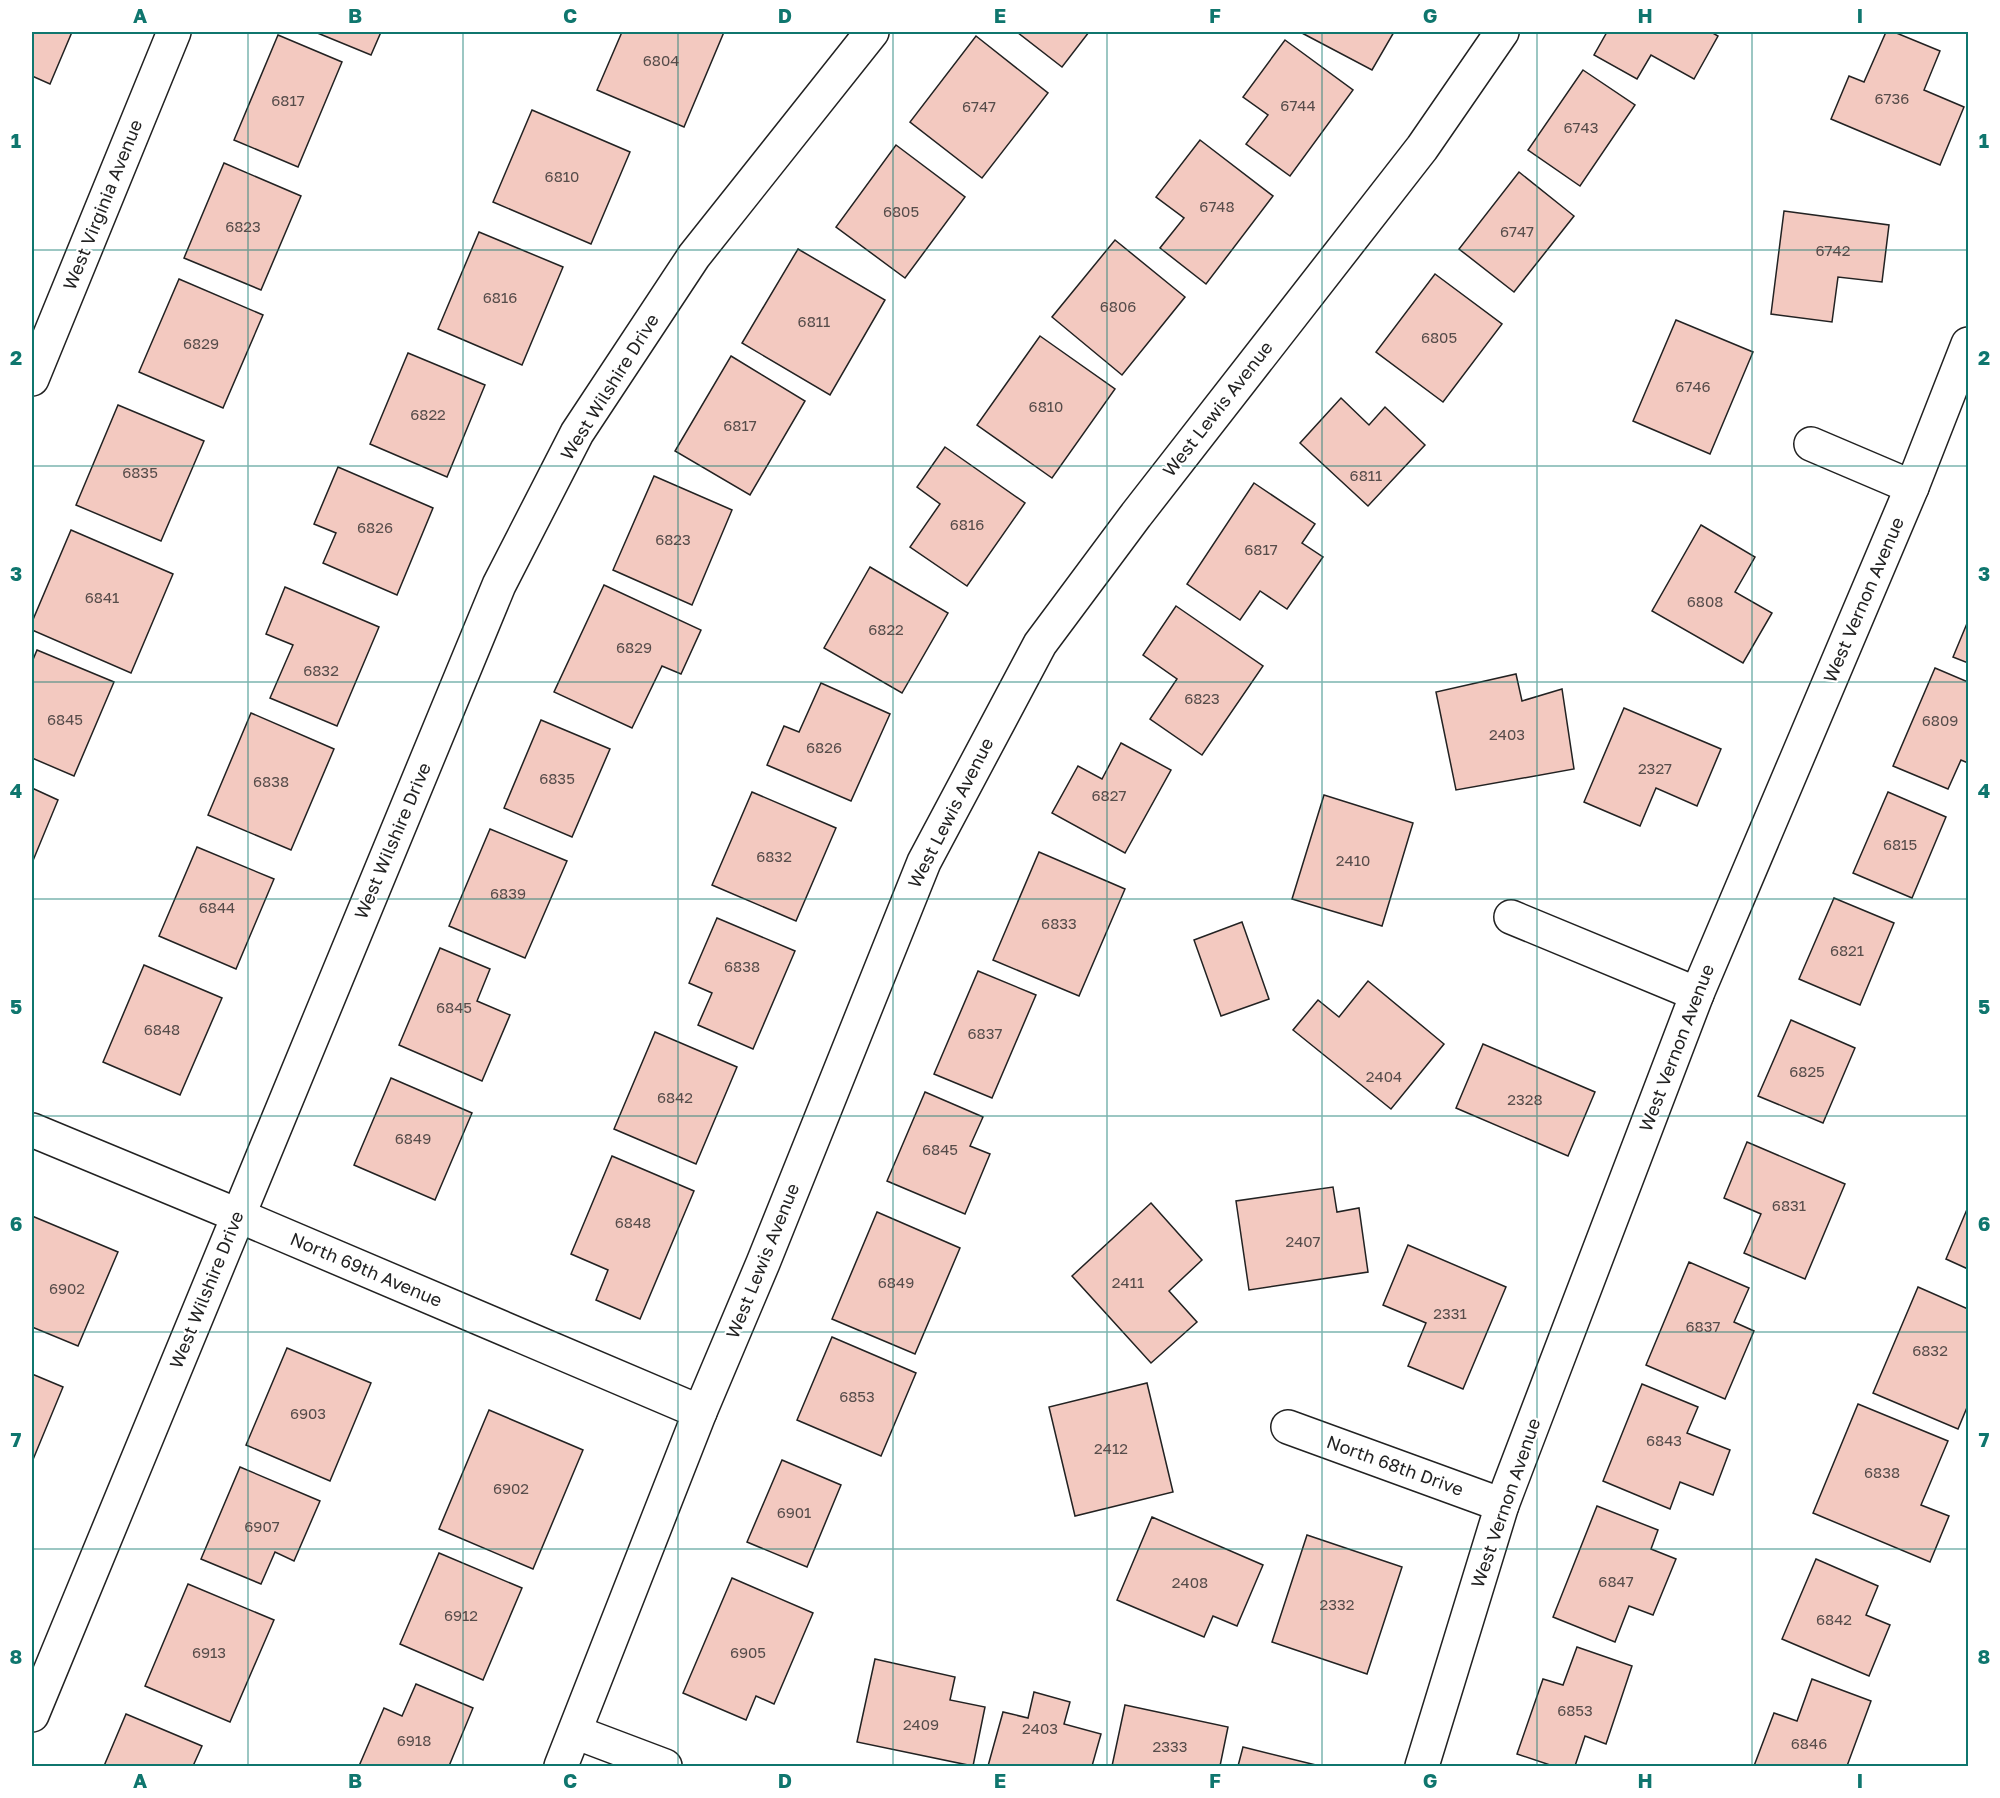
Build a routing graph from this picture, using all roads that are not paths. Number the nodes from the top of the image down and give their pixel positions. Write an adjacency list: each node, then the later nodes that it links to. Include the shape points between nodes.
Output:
1 (174, 32): 5 (street, West Virginia Avenue)
2 (872, 32): 11 (street, West Wilshire Drive, via 694,256 577,433 499,585)
3 (1502, 32): 12 (street, West Lewis Avenue, via 1422,148 1040,644 924,862)
4 (1968, 344): 7 (street, West Vernon Avenue)
5 (32, 379)
6 (1811, 444): 7 (street)
7 (1912, 487): 9 (street, West Vernon Avenue)
8 (1511, 918): 9 (street)
9 (1697, 994): 14 (street, West Vernon Avenue)
10 (32, 1130): 11 (street, North 69th Avenue)
11 (237, 1215): 12 (street, North 69th Avenue); 15 (street, West Wilshire Drive)
12 (700, 1412): 16 (street, West Lewis Avenue)
13 (1288, 1427): 14 (street, North 68th Drive)
14 (1503, 1505): 19 (street, West Vernon Avenue)
15 (32, 1715)
16 (575, 1732): 17 (street, West Lewis Avenue); 18 (street)
17 (561, 1767)
18 (665, 1767)
19 (1422, 1767)

